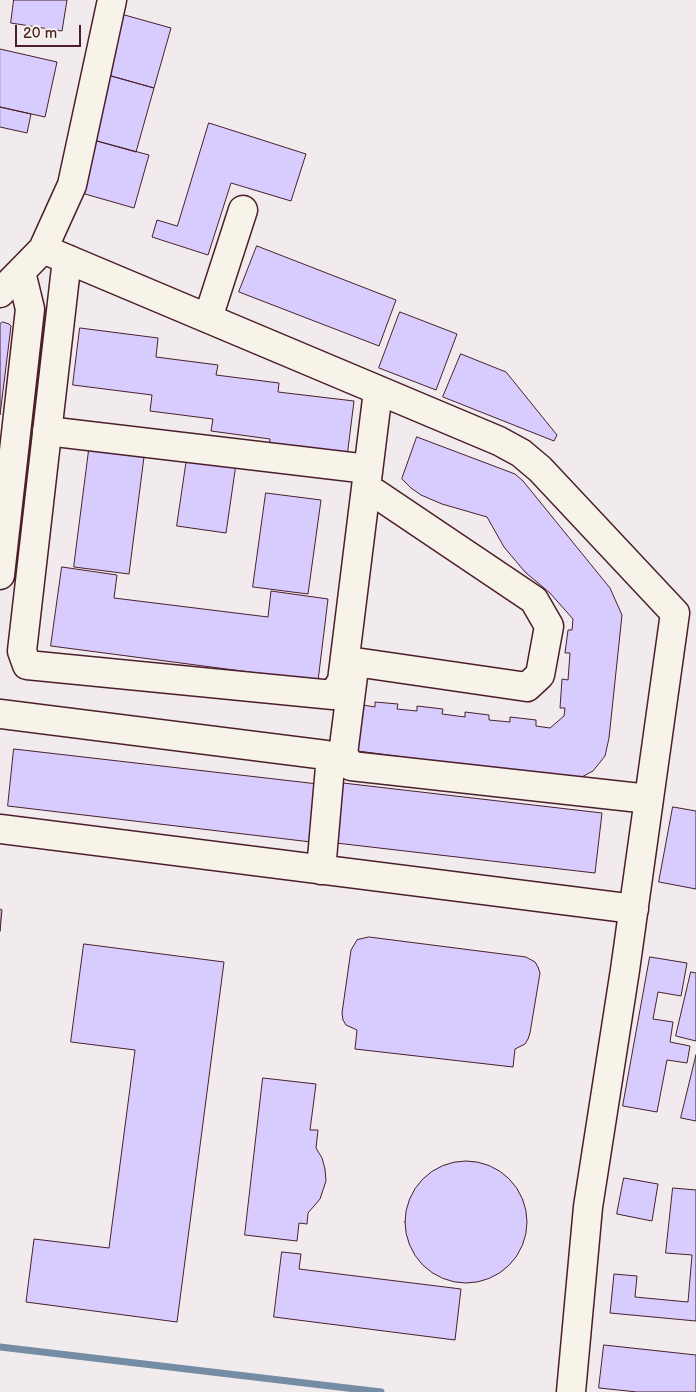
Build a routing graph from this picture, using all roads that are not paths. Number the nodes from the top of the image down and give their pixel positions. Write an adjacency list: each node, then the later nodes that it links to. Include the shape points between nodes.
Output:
1 (112, 0): 3 (street)
2 (243, 210): 6 (street)
3 (55, 254): 4 (street); 6 (street); 8 (street)
4 (21, 272): 5 (street); 10 (street, via 30,309)
5 (0, 293)
6 (208, 318): 7 (street)
7 (383, 392): 9 (street); 13 (street, via 520,453 540,469 675,614)
8 (47, 432): 9 (street); 9 (street, via 22,651 27,665 333,695 342,681)
9 (372, 481): 11 (street); 11 (street, via 534,600 549,626 540,675 527,687)
10 (0, 575)
11 (355, 662): 13 (street, via 344,754 351,766)
12 (0, 714): 15 (street, via 326,755 330,767)
13 (649, 799): 16 (street)
14 (0, 829): 15 (street)
15 (321, 870): 16 (street)
16 (634, 909): 17 (street, via 588,1207)
17 (571, 1392)

